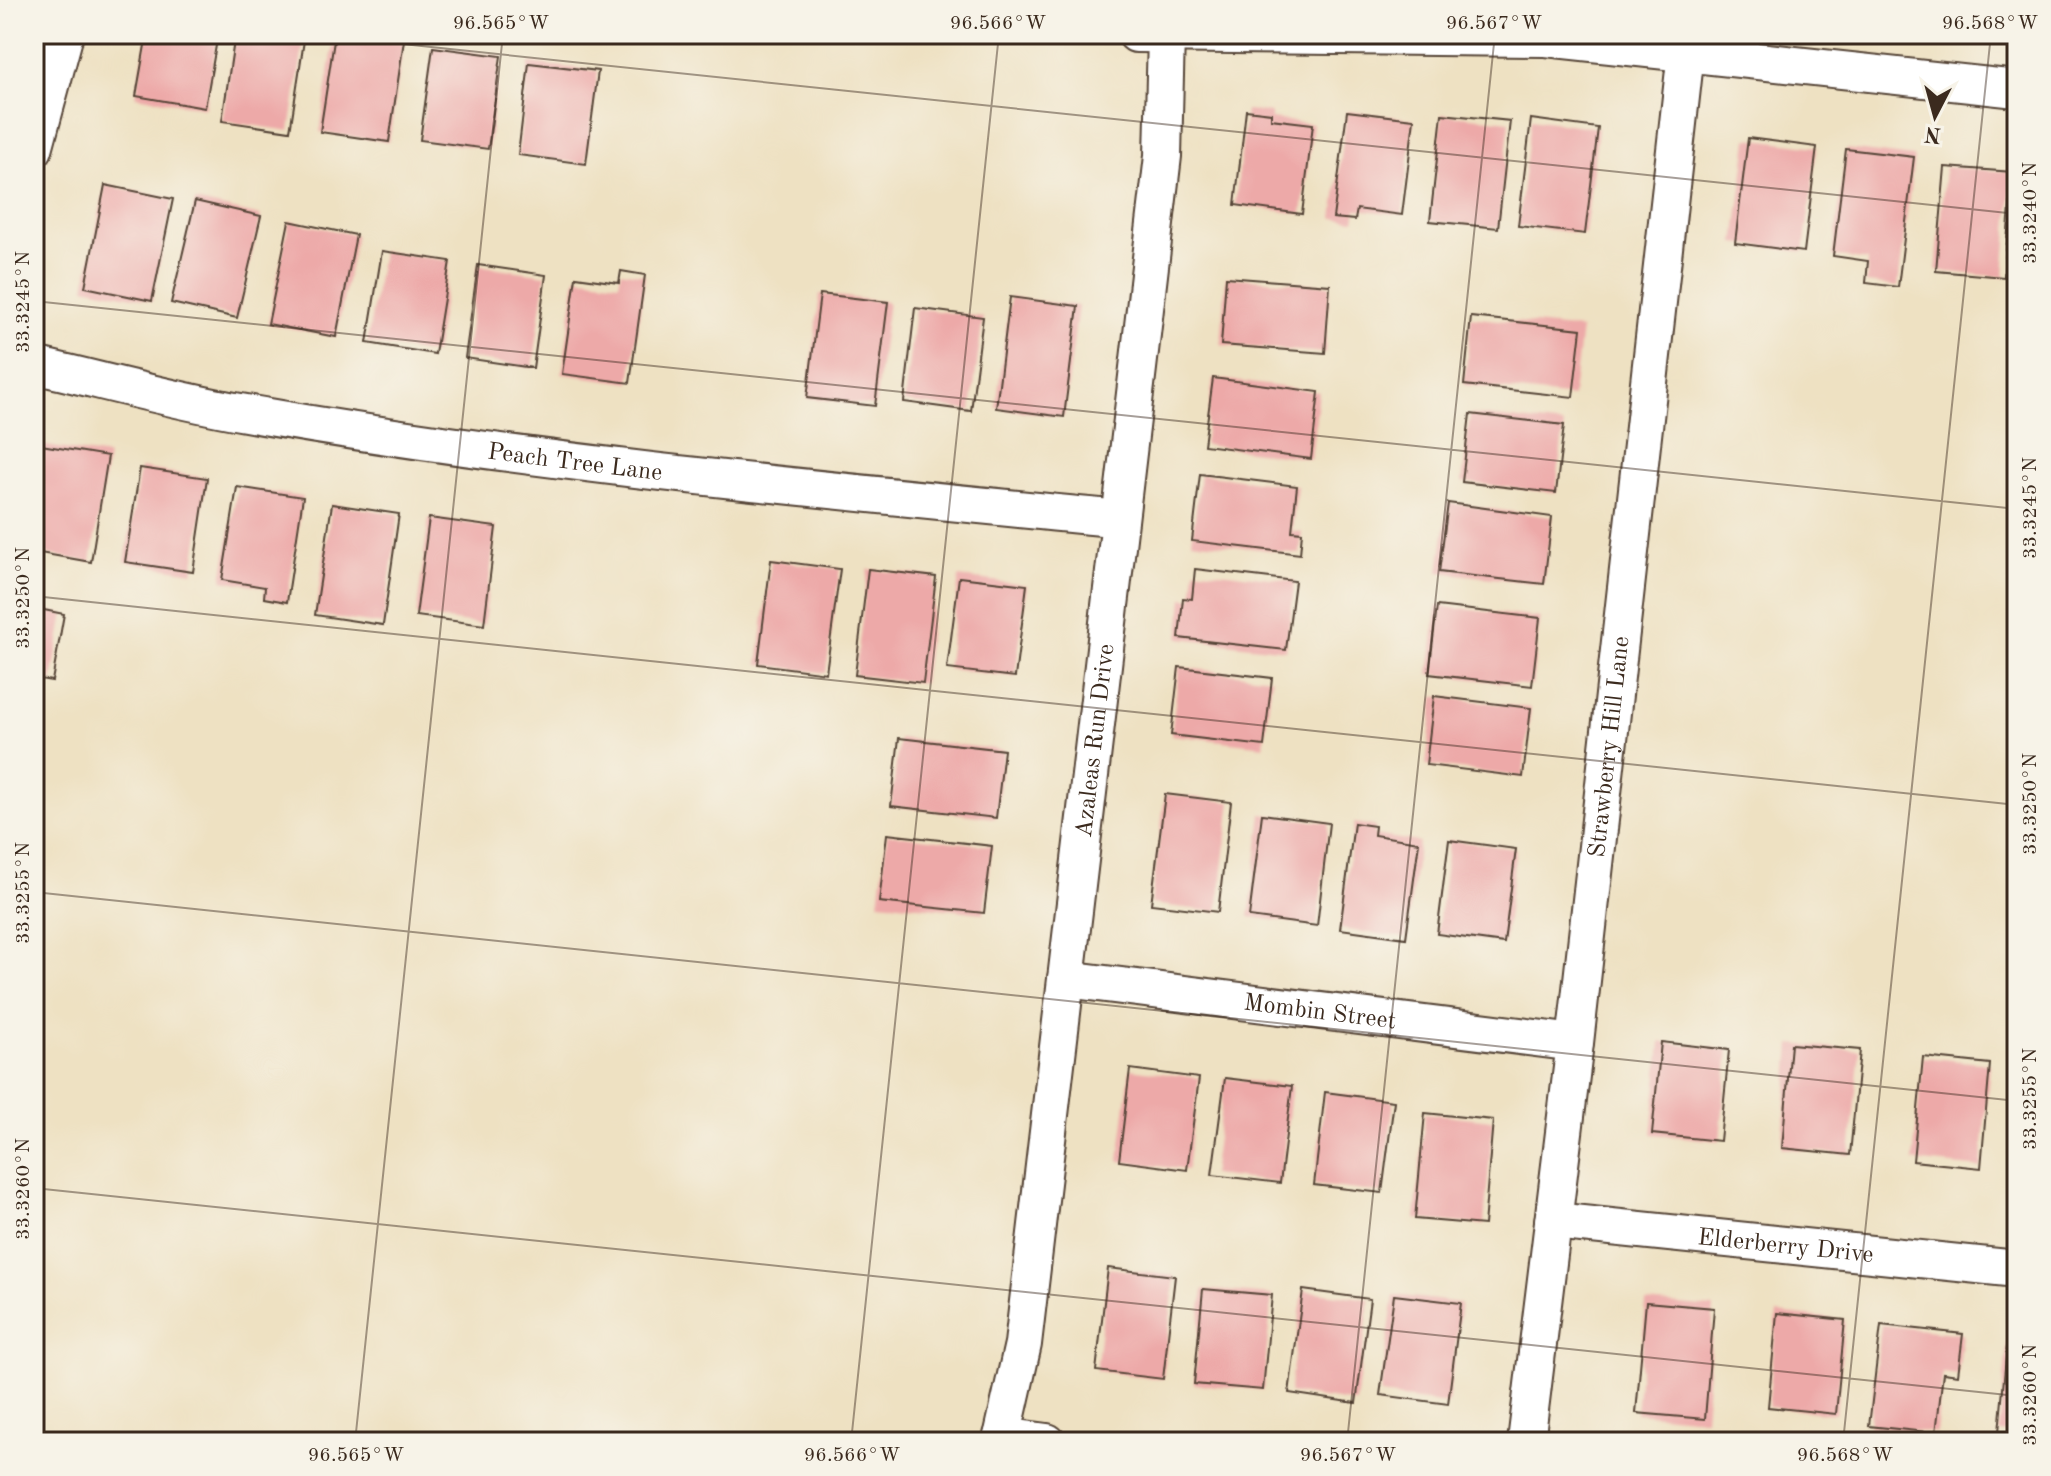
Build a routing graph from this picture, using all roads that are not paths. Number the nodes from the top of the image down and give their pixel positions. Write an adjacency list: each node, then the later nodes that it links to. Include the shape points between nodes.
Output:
1 (65, 34): 6 (street)
2 (1136, 34): 3 (street)
3 (1166, 35): 4 (street, via 1546,38); 8 (street, Azaleas Run Drive, via 1163,156)
4 (1686, 52): 5 (street); 10 (street, Strawberry Hill Lane)
5 (2017, 89)
6 (34, 149)
7 (34, 365): 8 (street, Peach Tree Lane, via 242,413 473,449 687,477)
8 (1120, 519): 9 (street, Azaleas Run Drive)
9 (1066, 979): 10 (street, Mombin Street); 13 (street, Azaleas Run Drive, via 1023,1344)
10 (1575, 1043): 11 (street, Strawberry Hill Lane)
11 (1553, 1221): 12 (street, Elderberry Drive); 15 (street, Strawberry Hill Lane)
12 (2017, 1269)
13 (1002, 1439): 14 (street)
14 (1047, 1442)
15 (1526, 1442)

